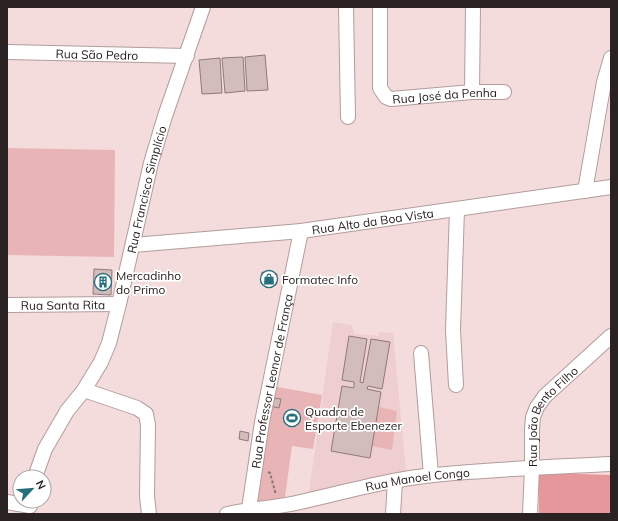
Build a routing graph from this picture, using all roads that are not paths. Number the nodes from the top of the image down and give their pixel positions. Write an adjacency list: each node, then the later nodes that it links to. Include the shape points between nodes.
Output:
1 (203, 7): 6 (street, Rua Francisco Simplício)
2 (346, 7): 10 (street)
3 (380, 7): 8 (street, Rua José da Penha, via 380,88 386,98)
4 (473, 7): 8 (street)
5 (7, 52): 6 (street, Rua São Pedro)
6 (187, 56): 15 (street, Rua Francisco Simplício, via 151,163)
7 (609, 67): 12 (street)
8 (472, 92): 9 (street, Rua José da Penha)
9 (504, 92)
10 (348, 117)
11 (611, 188): 12 (street, Rua Alto da Boa Vista)
12 (585, 191): 13 (street, Rua Alto da Boa Vista)
13 (457, 209): 14 (street, Rua Alto da Boa Vista); 20 (street, via 453,330)
14 (301, 231): 15 (street, Rua Alto da Boa Vista); 27 (street, Rua Professor Leonor de França, via 262,422)
15 (133, 245): 16 (street, Rua Francisco Simplício)
16 (120, 304): 17 (street, Rua Santa Rita); 21 (street, Rua Francisco Simplício, via 109,343)
17 (7, 305)
18 (611, 336): 23 (street, Rua João Bento Filho, via 545,396 537,407 532,429)
19 (421, 354): 25 (street)
20 (456, 385)
21 (84, 390): 24 (street, Rua Francisco Simplício, via 67,411 45,449); 29 (street, via 137,408 146,414)
22 (611, 464): 23 (street, Rua Manoel Congo)
23 (532, 468): 25 (street, Rua Manoel Congo); 32 (street, Rua João Bento Filho)
24 (38, 469)
25 (430, 471): 26 (street, Rua Manoel Congo)
26 (395, 481): 28 (street, Rua Manoel Congo, via 293,503); 31 (street)
27 (250, 509): 28 (street, Rua Manoel Congo); 30 (street, Rua Manoel Congo)
28 (277, 510)
29 (148, 514)
30 (227, 514)
31 (394, 514)
32 (530, 514)

